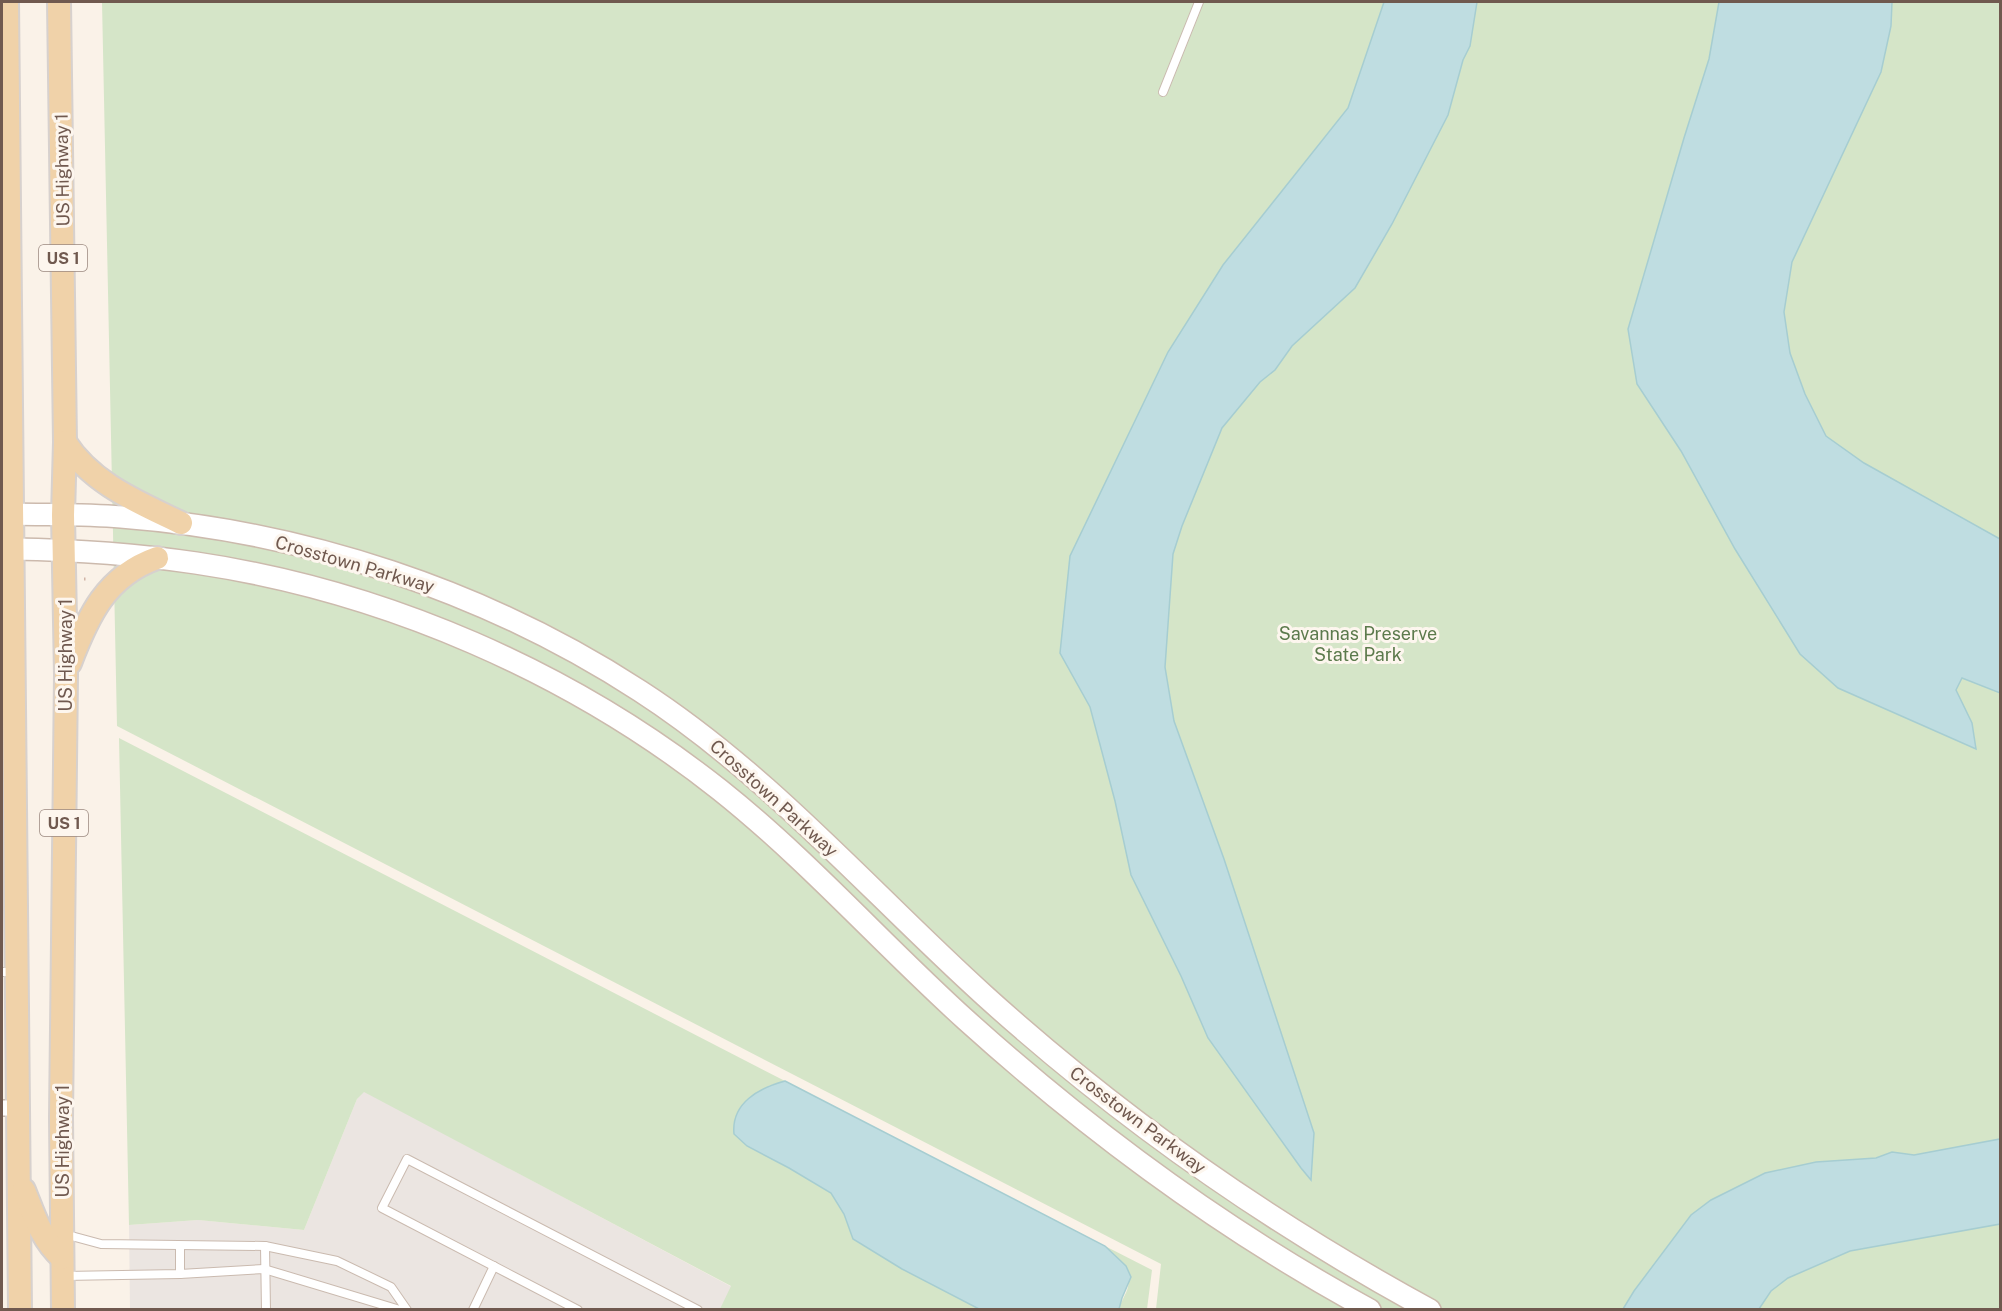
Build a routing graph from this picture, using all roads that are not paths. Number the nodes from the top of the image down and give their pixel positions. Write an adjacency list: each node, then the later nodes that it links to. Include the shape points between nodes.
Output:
1 (6, 2): 5 (main road, US 1)
2 (59, 2): 6 (main road, US Highway 1 / US 1)
3 (1199, 2): 4 (lane)
4 (1162, 92)
5 (6, 297): 7 (main road, US 1)
6 (65, 442): 9 (main road, US Highway 1 / US 1); 10 (main road, via 92,474)
7 (6, 445): 8 (main road, US 1)
8 (12, 514): 9 (main road, Crosstown Parkway); 11 (main road, US 1)
9 (63, 515): 10 (main road, Crosstown Parkway); 12 (main road, US Highway 1 / US 1)
10 (181, 523): 36 (main road, Crosstown Parkway, via 316,549 452,593 507,617 641,691 729,755 780,799 929,945 1078,1076 1169,1146 1267,1213)
11 (13, 549): 12 (main road, Crosstown Parkway); 15 (main road, US 1)
12 (65, 550): 13 (main road, Crosstown Parkway); 16 (main road, US Highway 1 / US 1)
13 (157, 558): 16 (main road, via 130,570 106,593 90,617); 35 (main road, Crosstown Parkway, via 319,589 383,609 500,656 633,729 719,789 774,835 948,1004 1091,1125 1222,1219)
14 (2, 594): 15 (main road)
15 (13, 616): 17 (main road, US 1)
16 (66, 675): 20 (main road, US Highway 1 / US 1)
17 (11, 963): 18 (main road, US 1)
18 (10, 1108): 19 (main road, US 1)
19 (19, 1177): 24 (main road, via 41,1232); 27 (main road, US 1)
20 (62, 1234): 21 (lane, via 101,1244); 24 (main road, US Highway 1 / US 1)
21 (180, 1246): 22 (lane); 26 (lane)
22 (266, 1246): 25 (lane); 31 (lane, via 337,1260 392,1287)
23 (494, 1266): 32 (lane); 33 (lane); 34 (lane, via 382,1208 407,1159)
24 (62, 1267): 26 (lane); 28 (main road, US Highway 1 / US 1)
25 (264, 1269): 26 (lane); 29 (lane); 30 (lane)
26 (180, 1274)
27 (20, 1310)
28 (63, 1310)
29 (266, 1310)
30 (400, 1310)
31 (406, 1310)
32 (473, 1310)
33 (578, 1310)
34 (698, 1310)
35 (1370, 1310)
36 (1430, 1310)

